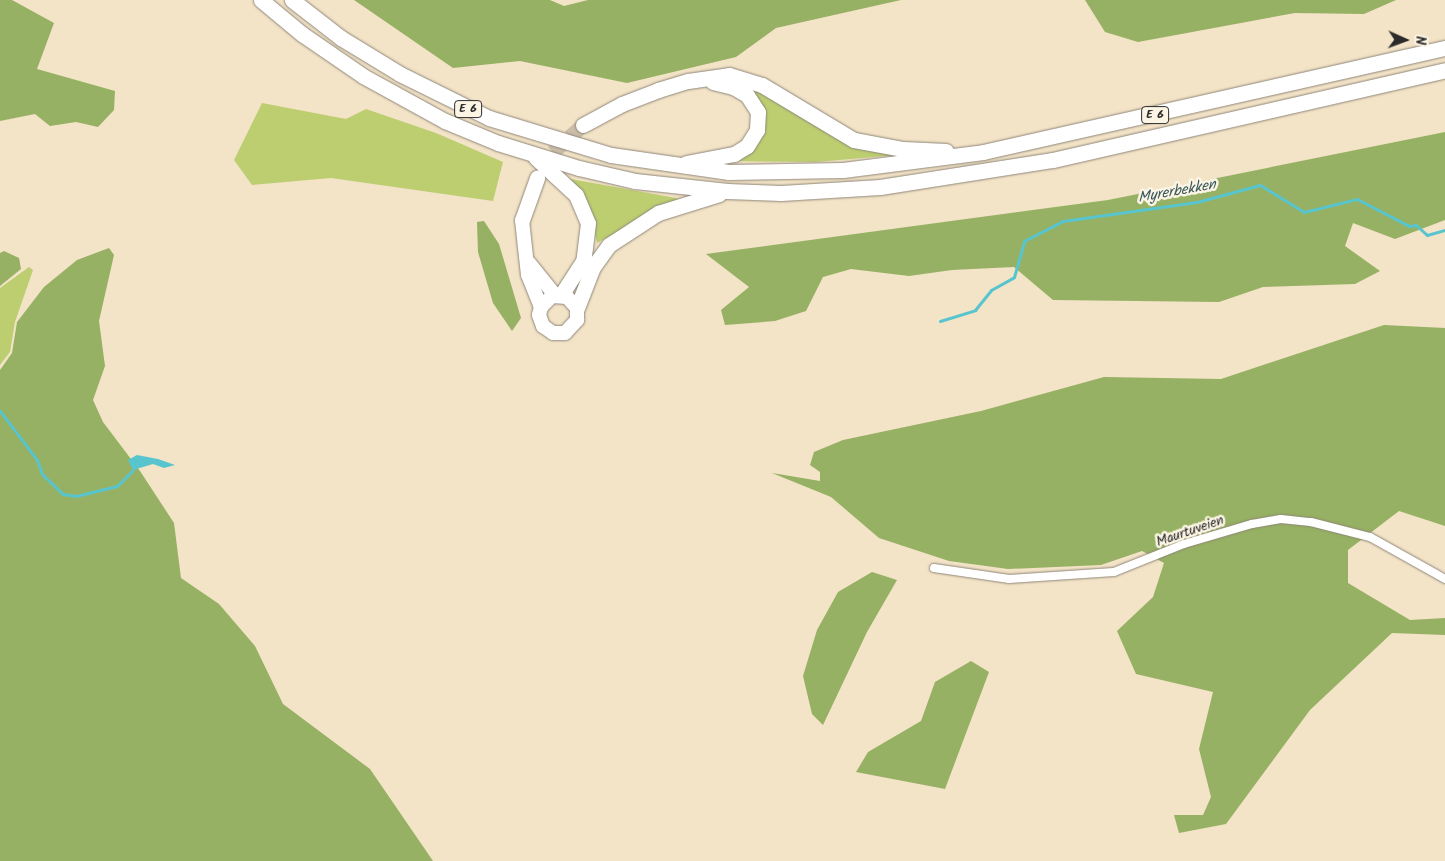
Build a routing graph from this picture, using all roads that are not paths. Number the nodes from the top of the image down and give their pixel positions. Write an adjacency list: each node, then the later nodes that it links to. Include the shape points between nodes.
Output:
1 (261, 0): 8 (highway, E 6, via 363,76 420,108)
2 (292, 0): 9 (highway, E 6, via 364,52 463,107 584,149)
3 (1445, 48): 7 (highway, E 6)
4 (1445, 70): 11 (highway, E 6, via 1054,160 880,187 781,193)
5 (702, 79): 6 (highway, E 6, via 633,100); 7 (highway, E 6, via 729,75 752,81 834,131 870,145 903,150); 9 (highway, E 6, via 733,87 747,95 758,112 756,135 748,146 734,154)
6 (582, 125)
7 (983, 152): 9 (highway, E 6, via 813,172 729,172)
8 (531, 154): 11 (highway, E 6, via 635,181); 14 (highway, E 6, via 570,188 588,223 589,237 583,261)
9 (668, 166)
10 (537, 178): 12 (highway, E 6)
11 (727, 191): 16 (highway, E 6, via 658,213 610,245 593,267)
12 (522, 220): 13 (highway, E 6)
13 (529, 263): 14 (highway, E 6); 15 (highway, E 6, via 528,275)
14 (558, 295): 15 (highway, E 6); 16 (highway, E 6, via 572,300)
15 (541, 306): 16 (highway, E 6, via 539,315 543,326 559,334 575,326)
16 (577, 308)
17 (934, 568): 18 (street, Maurtuveien, via 1009,579 1114,572 1184,544 1281,519 1311,522 1370,537)
18 (1445, 579)

